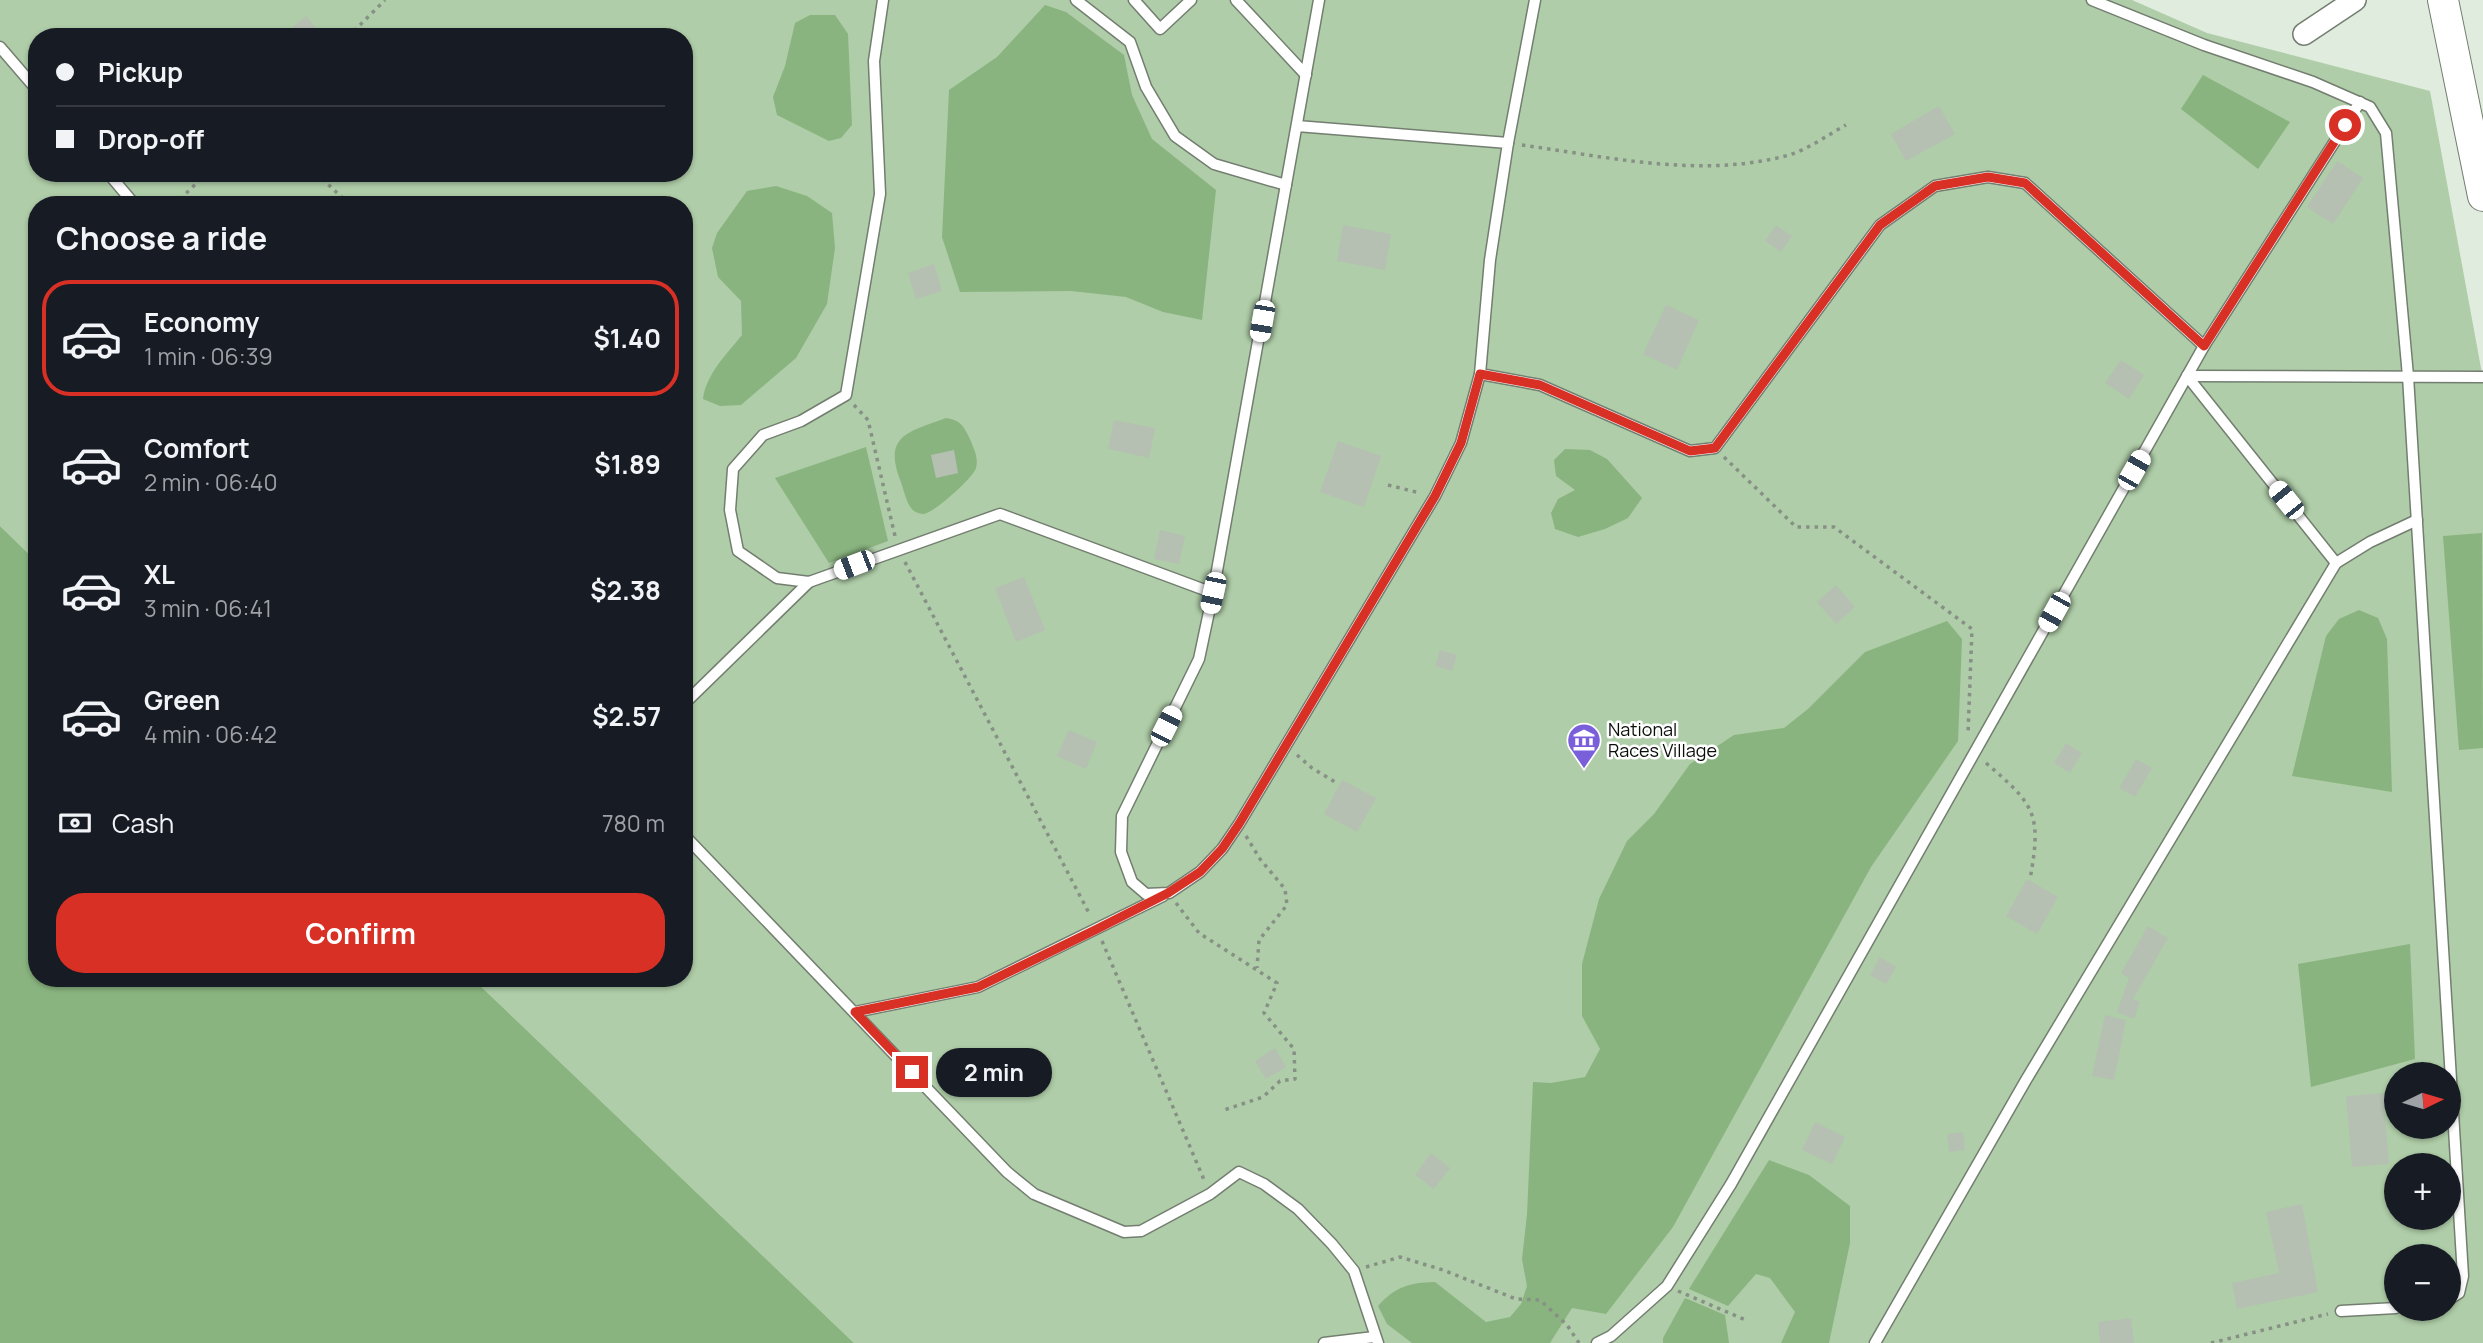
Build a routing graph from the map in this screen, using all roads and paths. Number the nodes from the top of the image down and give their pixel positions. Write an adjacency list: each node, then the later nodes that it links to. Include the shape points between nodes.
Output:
1 (385, 0): 12 (path)
2 (883, 0): 35 (lane, via 874,61 880,194)
3 (1076, 0): 25 (lane, via 1130,42 1146,86 1175,136 1214,163)
4 (1134, 0): 5 (lane, via 1160,29)
5 (1191, 0)
6 (1236, 0): 15 (lane)
7 (1320, 0): 15 (lane)
8 (1535, 0): 21 (lane)
9 (2092, 0): 17 (lane)
10 (2355, 0): 13 (street)
11 (2443, 0): 20 (main road)
12 (357, 28)
13 (2304, 34)
14 (0, 47): 16 (lane)
15 (1306, 75): 19 (lane)
16 (28, 80)
17 (2360, 102): 30 (lane); 33 (lane, via 2370,107 2386,133)
18 (1846, 125): 21 (path, via 1791,154 1725,166 1647,163)
19 (1297, 126): 21 (lane); 25 (lane)
20 (2477, 131): 29 (main road)
21 (1508, 143): 31 (lane, via 1490,260)
22 (116, 182): 26 (lane)
23 (198, 182): 27 (path)
24 (326, 182): 28 (path)
25 (1286, 185): 43 (lane)
26 (127, 196)
27 (183, 196)
28 (340, 196)
29 (2483, 196)
30 (2204, 346): 32 (lane); 36 (lane, via 2025,183 1988,177 1935,186 1880,225)
31 (1480, 374): 36 (lane, via 1540,385 1690,451); 38 (lane, via 1461,443)
32 (2187, 376): 33 (lane); 41 (lane); 46 (lane)
33 (2408, 376): 34 (lane); 39 (lane)
34 (2483, 377)
35 (846, 396): 40 (path, via 868,420); 42 (lane, via 763,435 733,468 730,510 738,551 778,578)
36 (1715, 448): 46 (path, via 1796,527 1834,527 1972,629 1967,740)
37 (1388, 485): 38 (path)
38 (1435, 496): 45 (lane)
39 (2417, 520): 41 (lane); 58 (lane)
40 (898, 548): 42 (lane); 43 (lane, via 1000,514); 52 (path)
41 (2336, 563): 67 (lane, via 2026,1080)
42 (809, 582): 44 (lane)
43 (1213, 593): 51 (lane, via 1199,659 1122,816 1121,852 1132,882 1146,894)
44 (693, 695)
45 (1286, 744): 47 (path); 48 (lane)
46 (1974, 753): 50 (path, via 2016,789 2035,818 2037,843); 59 (lane, via 1731,1184)
47 (1335, 782)
48 (1239, 824): 51 (lane, via 1200,872); 53 (path, via 1285,889 1287,905 1259,940)
49 (693, 844): 54 (lane)
50 (2030, 879)
51 (1168, 893): 52 (lane); 53 (path, via 1199,933)
52 (1097, 929): 54 (lane, via 978,987); 56 (path)
53 (1257, 968): 55 (path, via 1277,983 1264,1013 1294,1049 1295,1079 1280,1081 1263,1097)
54 (855, 1012): 56 (lane, via 1007,1172 1034,1194 1124,1232 1140,1231)
55 (1224, 1110)
56 (1210, 1194): 57 (lane, via 1239,1172 1264,1184 1298,1209)
57 (1354, 1271): 63 (lane); 65 (path, via 1400,1256 1516,1298 1540,1300)
58 (2461, 1284)
59 (1667, 1286): 62 (path); 66 (lane)
60 (2384, 1309): 61 (lane)
61 (2341, 1311): 68 (path)
62 (1748, 1321)
63 (1376, 1340): 64 (lane)
64 (1324, 1343)
65 (1579, 1343)
66 (1597, 1343)
67 (1875, 1343)
68 (2211, 1343)

